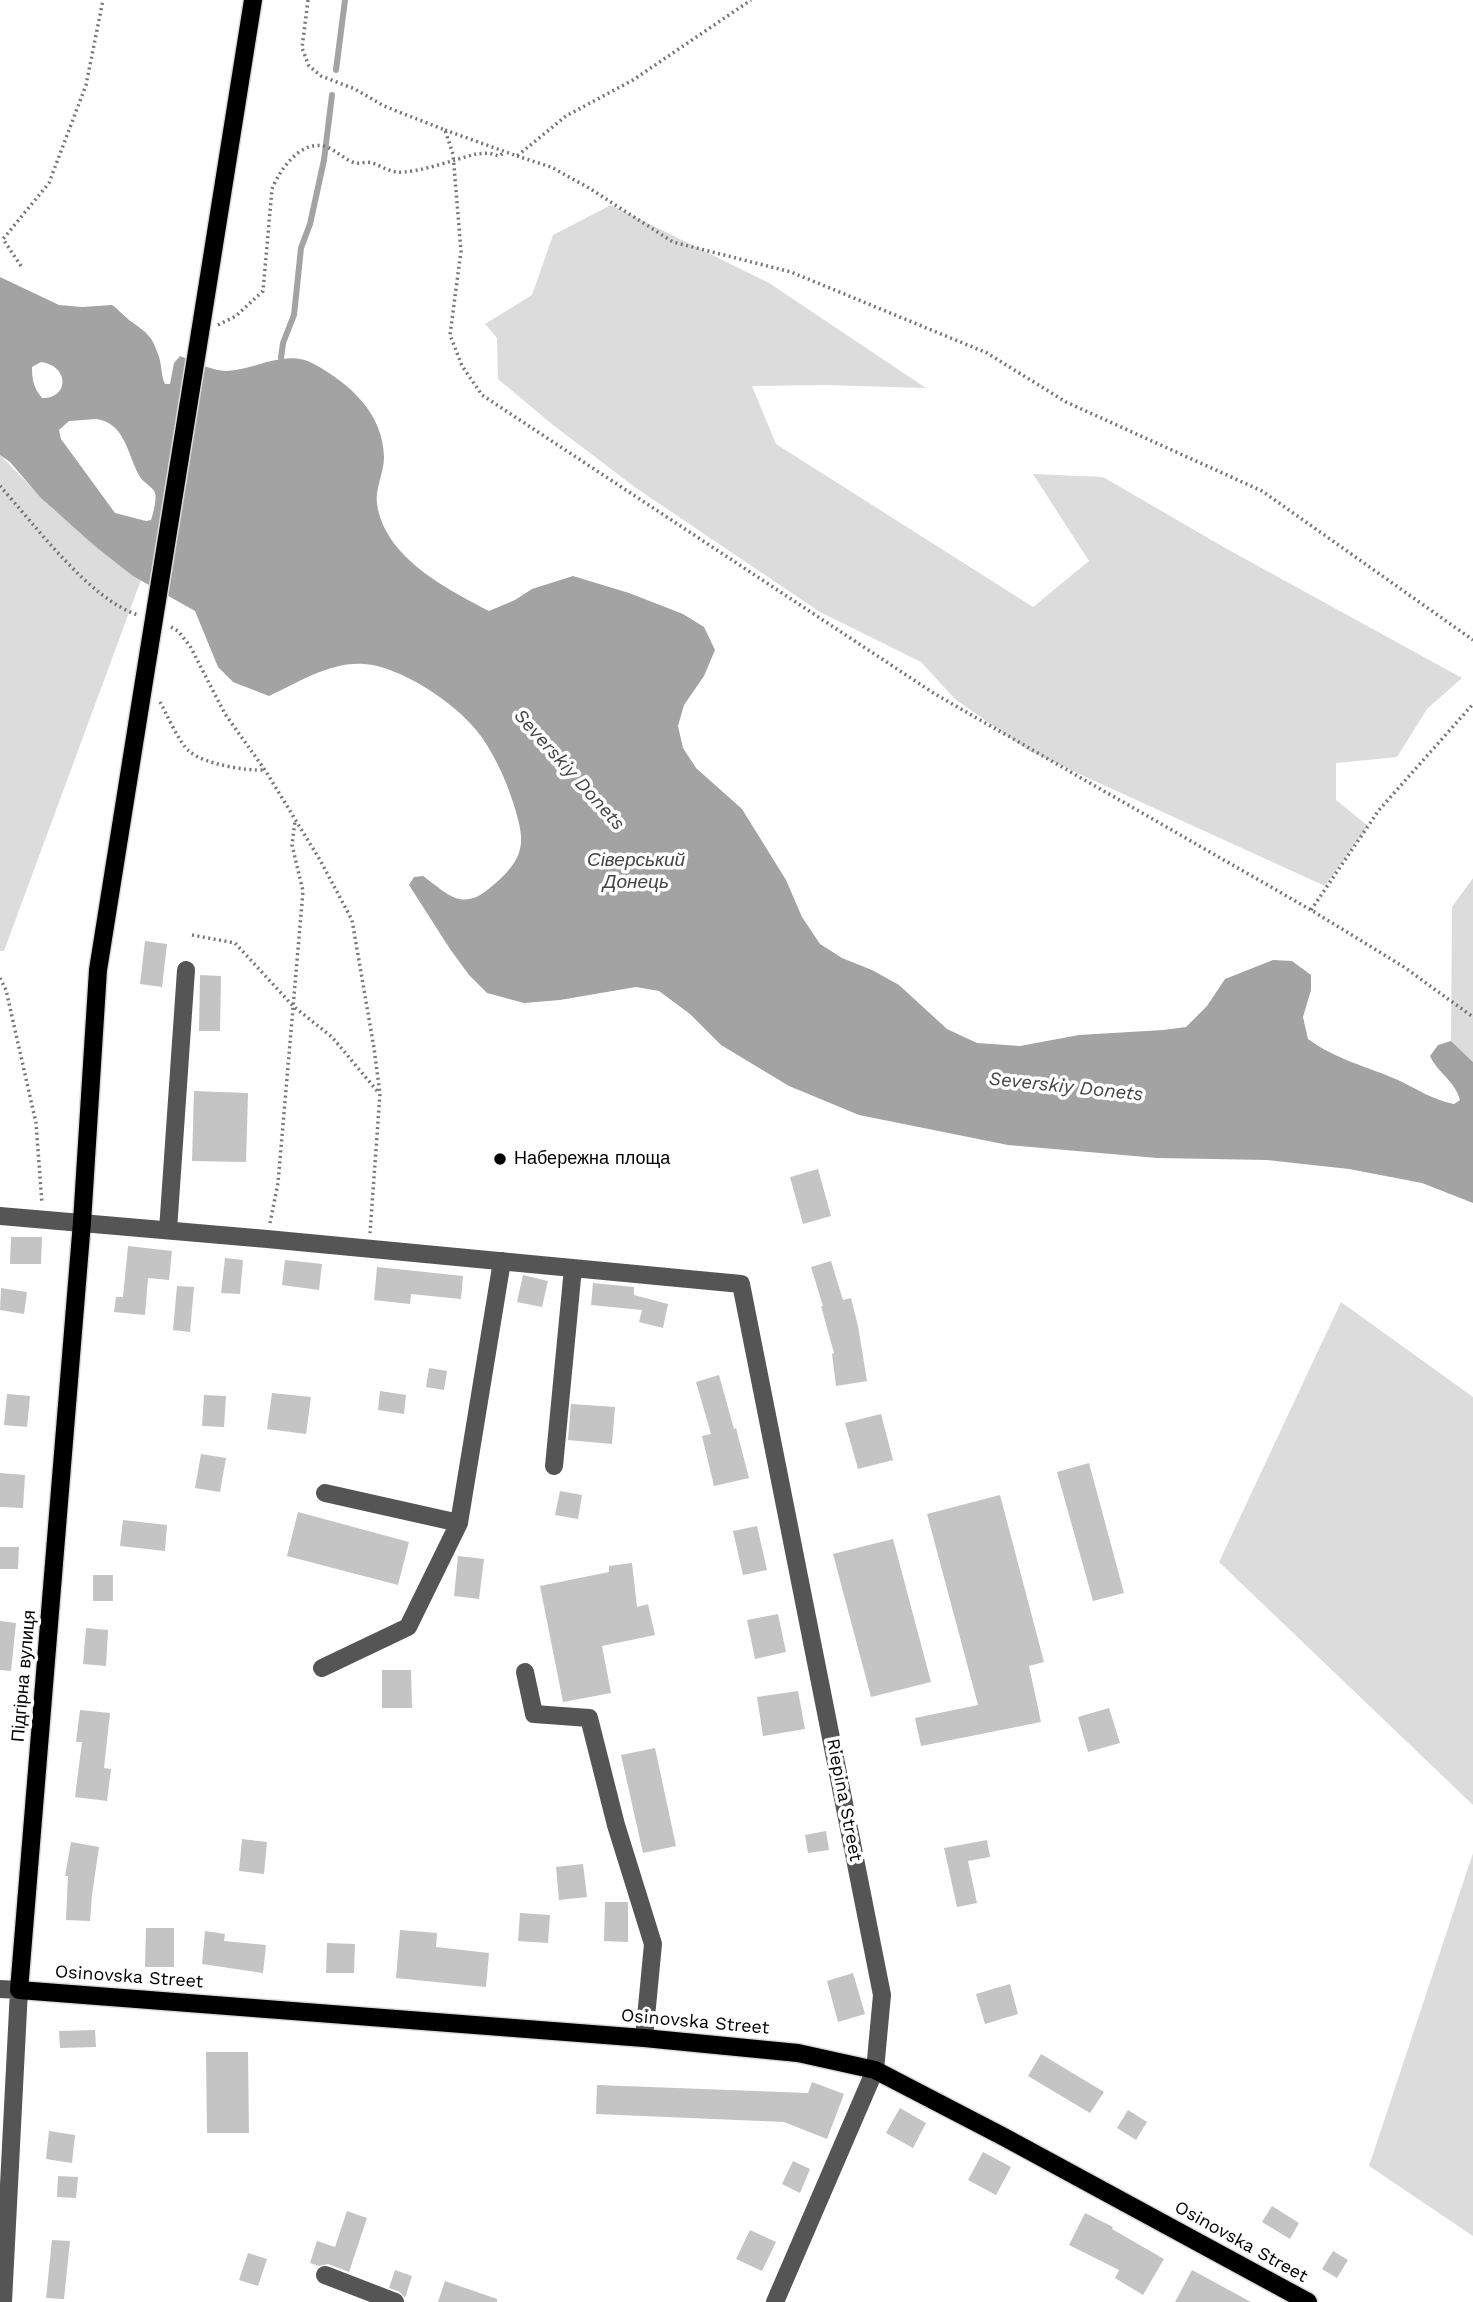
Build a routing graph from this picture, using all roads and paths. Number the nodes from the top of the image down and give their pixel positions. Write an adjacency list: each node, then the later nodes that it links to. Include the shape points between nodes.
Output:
1 (103, 0): 9 (path, via 86,85 49,183 3,239)
2 (253, 0): 10 (main road, Підгірна вулиця)
3 (308, 0): 5 (path, via 302,48 309,66 384,106)
4 (751, 0): 7 (path, via 633,80 566,116)
5 (445, 130): 6 (path); 8 (path)
6 (505, 152): 7 (path); 8 (path)
7 (517, 156): 13 (path, via 551,167 673,242 791,272 975,348 1066,402 1262,491)
8 (454, 159): 10 (path, via 398,172 355,163 319,145 306,148 289,161 272,189 263,291 236,317); 19 (path, via 461,251 450,335 462,366 482,395 935,694)
9 (22, 267)
10 (201, 328): 15 (main road, Підгірна вулиця, bridge)
11 (0, 486): 12 (path, via 87,583)
12 (120, 609)
13 (1473, 640)
14 (190, 646): 17 (path, via 225,714)
15 (143, 687): 17 (path, via 158,699 188,751 229,767); 28 (main road, Підгірна вулиця, via 98,970)
16 (1473, 704): 19 (path, via 1379,810)
17 (265, 770): 18 (path)
18 (295, 820): 23 (path, via 292,845 303,891); 25 (path, via 352,920)
19 (1311, 909): 24 (path)
20 (192, 935): 23 (path, via 235,943)
21 (186, 971): 29 (street)
22 (0, 978): 27 (path, via 36,1123)
23 (293, 1006): 25 (path, via 332,1037); 30 (path, via 278,1183)
24 (1473, 1017)
25 (380, 1094): 31 (path)
26 (0, 1216): 27 (street)
27 (43, 1220): 28 (street)
28 (82, 1222): 29 (street); 40 (main road, Підгірна вулиця)
29 (168, 1230): 30 (street)
30 (267, 1239): 31 (street)
31 (369, 1249): 32 (street)
32 (502, 1261): 33 (street); 36 (street)
33 (573, 1268): 34 (street); 42 (street, Riepina Street, via 741,1284 883,1995)
34 (554, 1466)
35 (325, 1493): 36 (street)
36 (459, 1523): 37 (street, via 408,1627)
37 (322, 1668)
38 (525, 1672): 41 (street, via 534,1714 589,1718 615,1825 653,1944)
39 (0, 1989): 40 (street)
40 (19, 1990): 41 (main road, Osinovska Street); 44 (street, Підгірна вулиця)
41 (643, 2038): 42 (main road, Osinovska Street, via 798,2053)
42 (876, 2070): 46 (street, Riepina Street); 47 (main road, Osinovska Street)
43 (325, 2275): 45 (street)
44 (3, 2302)
45 (395, 2302)
46 (775, 2302)
47 (1308, 2302)

